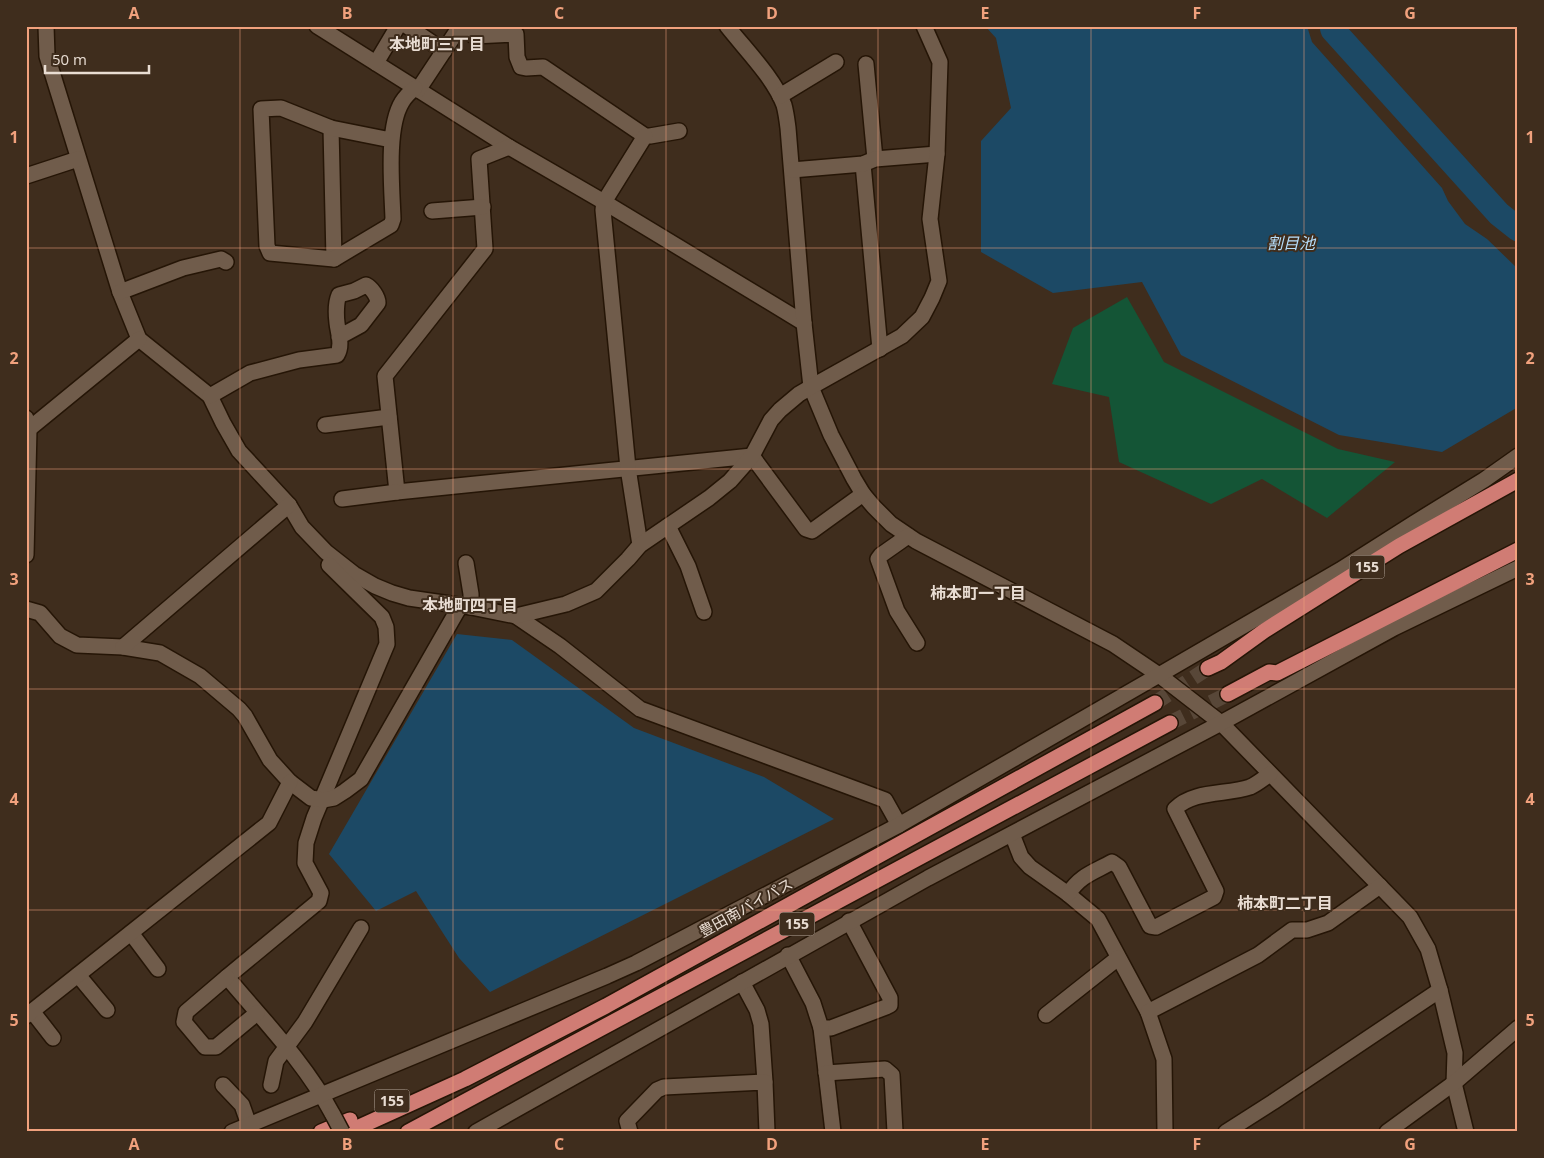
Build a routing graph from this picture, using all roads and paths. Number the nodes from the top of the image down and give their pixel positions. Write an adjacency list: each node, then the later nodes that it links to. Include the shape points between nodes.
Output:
1 (46, 26): 19 (street, via 46,56)
2 (317, 26): 9 (street)
3 (398, 26): 9 (street)
4 (407, 26): 7 (street)
5 (727, 26): 12 (street)
6 (924, 26): 18 (street, via 940,62)
7 (444, 51): 11 (street); 15 (street, via 457,31 463,28 474,36 516,34 517,57 521,66 543,67)
8 (836, 62): 12 (street)
9 (376, 64): 11 (street)
10 (866, 64): 20 (street)
11 (416, 89): 16 (street, via 402,102); 17 (street)
12 (780, 96): 21 (street, via 785,107)
13 (331, 128): 16 (street); 26 (street); 26 (street, via 281,108 261,109 267,246 270,253)
14 (679, 131): 15 (street)
15 (645, 136): 23 (street)
16 (391, 140): 26 (street, via 391,225)
17 (509, 147): 23 (street); 24 (street, via 479,159)
18 (937, 154): 20 (street); 32 (street, via 930,219 939,281 922,317 902,336)
19 (78, 159): 22 (street); 28 (street)
20 (869, 162): 21 (street); 32 (street)
21 (792, 170): 29 (street)
22 (26, 176)
23 (604, 202): 29 (street); 40 (street)
24 (483, 207): 25 (street); 35 (street, via 485,249 385,376)
25 (432, 212)
26 (334, 260)
27 (226, 262): 28 (street, via 221,259 183,268)
28 (120, 292): 31 (street)
29 (804, 323): 33 (street)
30 (340, 337): 34 (street, via 337,355 299,360 250,374)
31 (139, 339): 34 (street); 36 (street)
32 (880, 348): 33 (street)
33 (811, 387): 38 (street, via 771,420); 43 (street, via 830,435)
34 (210, 396): 45 (street, via 239,451)
35 (389, 417): 37 (street); 42 (street)
36 (28, 424): 51 (street)
37 (325, 425)
38 (752, 456): 40 (street); 43 (street, via 806,529 812,531); 46 (street, via 730,481)
39 (1518, 456): 61 (street, via 1340,570)
40 (628, 468): 42 (street); 49 (street)
41 (1518, 480): 60 (highway, 155, via 1399,546)
42 (398, 492): 44 (street)
43 (863, 494): 47 (street, via 891,524)
44 (342, 499)
45 (289, 506): 48 (street); 59 (street)
46 (668, 526): 49 (street); 56 (street, via 688,566)
47 (908, 536): 58 (street, via 878,559 897,611); 61 (street, via 1113,644)
48 (313, 539): 54 (street, via 336,561 375,586 409,598); 68 (street, via 316,552 382,617 388,636 384,654)
49 (640, 545): 57 (street, via 596,591 566,604)
50 (1518, 550): 62 (highway, via 1277,673 1269,672)
51 (26, 555)
52 (466, 563): 54 (street, via 471,594)
53 (1518, 568): 65 (street, via 1394,628)
54 (466, 606): 57 (street); 68 (street, via 361,779 334,798)
55 (26, 609): 59 (street, via 40,613 60,636 77,645)
56 (704, 612)
57 (516, 616): 69 (street, via 640,709 885,800)
58 (917, 643)
59 (123, 647): 67 (street, via 160,653 200,676 245,716 270,760)
60 (1215, 665)
61 (1159, 675): 65 (street); 69 (street)
62 (1228, 694)
63 (1155, 703): 93 (highway, 豊田南バイパス / 155, via 614,1001)
64 (1170, 723): 100 (highway, 155)
65 (1221, 723): 66 (street); 70 (street)
66 (1270, 774): 71 (street); 72 (street, via 1251,787 1201,796 1175,809 1216,891 1214,897 1156,927 1150,926 1119,867 1112,862 1076,882)
67 (290, 782): 68 (street, via 311,798); 75 (street, via 269,823)
68 (322, 800): 80 (street, via 306,843 305,863 321,893 319,901)
69 (899, 825): 98 (street, via 614,973)
70 (1012, 834): 72 (street, via 1021,857 1030,867); 73 (street)
71 (1380, 886): 82 (street, via 1410,918 1428,949); 84 (street, via 1328,923 1307,930 1292,930 1258,955)
72 (1068, 894): 77 (street, via 1098,919)
73 (849, 921): 76 (street); 88 (street, via 890,998 890,1005 831,1028)
74 (361, 928): 91 (street)
75 (131, 933): 78 (street); 79 (street)
76 (788, 955): 81 (street); 88 (street, via 813,1003)
77 (1118, 958): 84 (street); 87 (street)
78 (158, 969)
79 (78, 975): 83 (street); 86 (street)
80 (227, 977): 85 (street); 85 (street, via 186,1012 184,1022 205,1047 216,1048)
81 (742, 982): 94 (street, via 761,1024); 106 (street)
82 (1440, 990): 95 (street, via 1455,1053); 112 (street)
83 (107, 1010)
84 (1148, 1012): 111 (street, via 1164,1059)
85 (257, 1013): 91 (street)
86 (29, 1014): 90 (street)
87 (1046, 1015)
88 (821, 1028): 92 (street)
89 (1518, 1028): 95 (street)
90 (53, 1038)
91 (287, 1047): 97 (street, via 276,1061); 98 (street)
92 (826, 1073): 109 (street); 110 (street, via 888,1071 892,1075)
93 (465, 1079): 102 (highway, 155, via 444,1077); 104 (highway, 豊田南バイパス / 155)
94 (765, 1082): 107 (street, via 664,1087 657,1090 627,1121); 108 (street)
95 (1454, 1083): 113 (street); 114 (street)
96 (224, 1085): 99 (street, via 242,1105)
97 (271, 1085)
98 (322, 1094): 99 (street); 103 (street, bridge)
99 (249, 1125): 101 (street)
100 (419, 1128): 105 (highway, 155)
101 (232, 1132)
102 (321, 1132)
103 (342, 1132)
104 (348, 1132)
105 (408, 1132)
106 (476, 1132)
107 (630, 1132)
108 (767, 1132)
109 (834, 1132)
110 (895, 1132)
111 (1165, 1132)
112 (1226, 1132)
113 (1387, 1132)
114 (1466, 1132)

